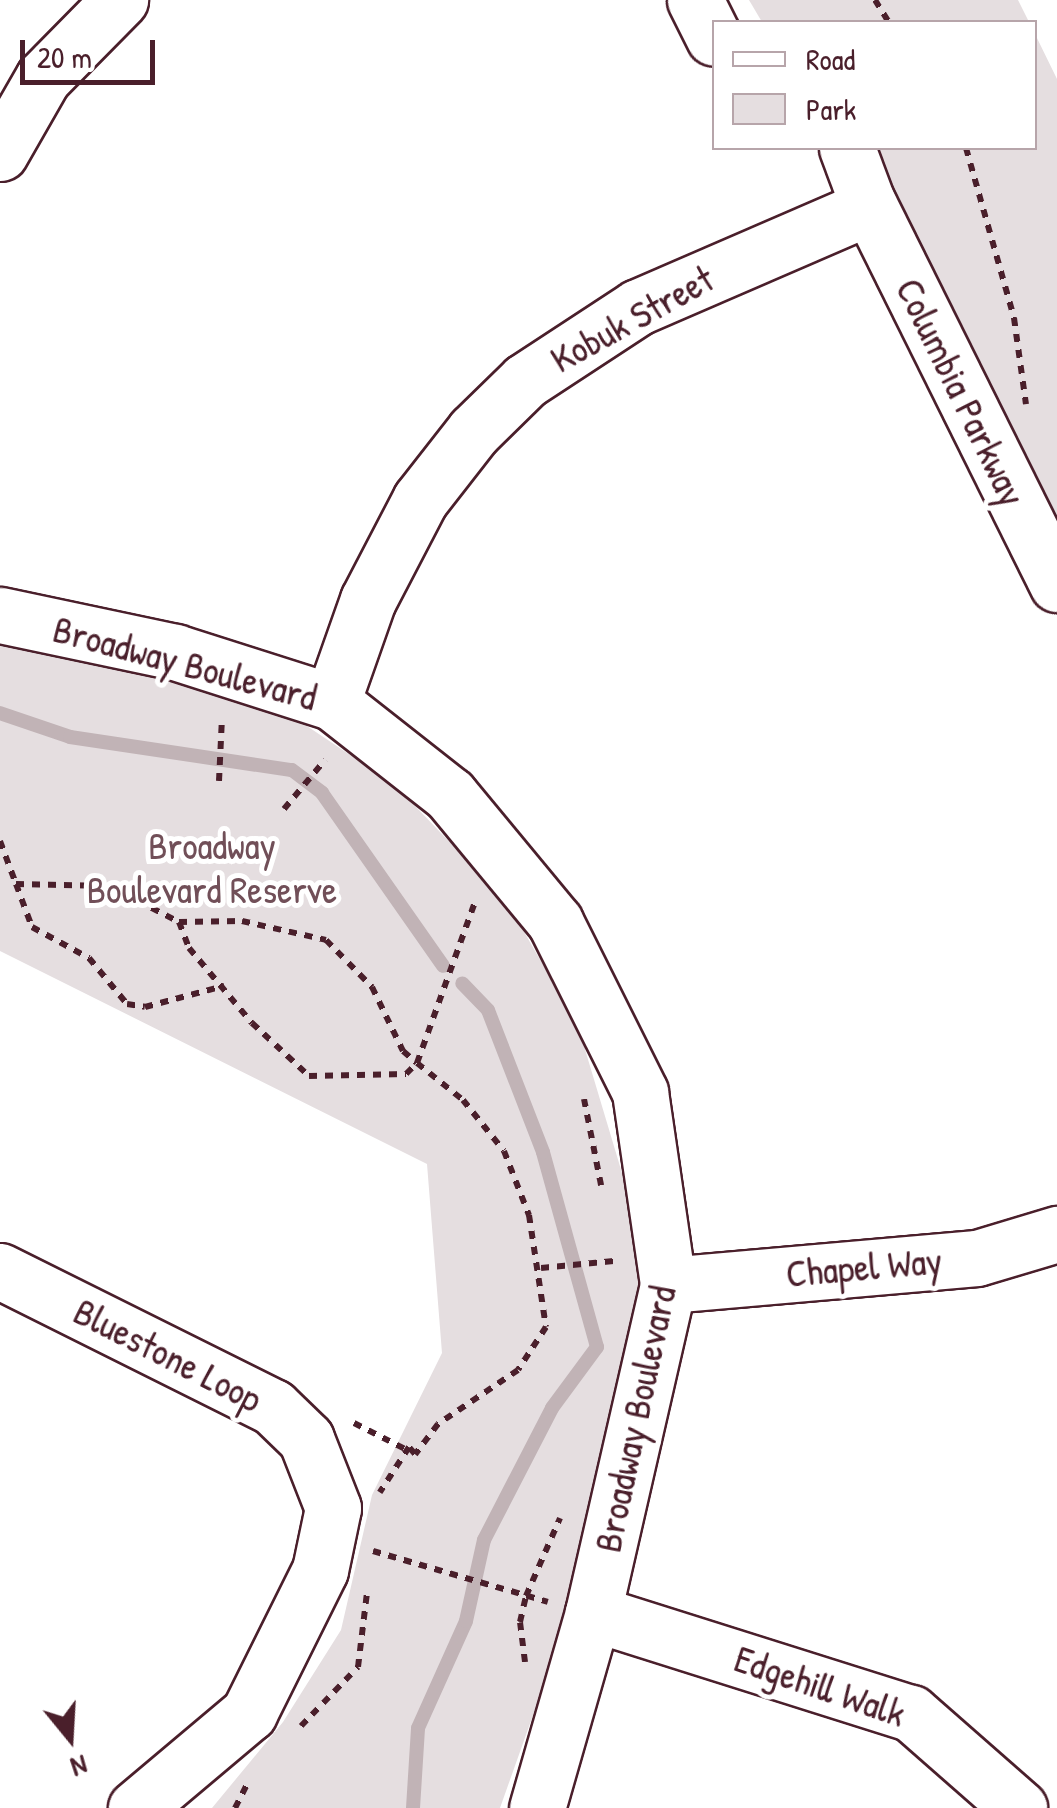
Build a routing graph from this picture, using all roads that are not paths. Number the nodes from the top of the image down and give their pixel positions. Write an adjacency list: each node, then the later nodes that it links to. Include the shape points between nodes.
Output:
1 (120, 0): 6 (street, via 43,78)
2 (695, 0): 3 (street)
3 (712, 34)
4 (817, 150): 7 (street, Columbia Parkway)
5 (847, 150): 7 (street, Columbia Parkway)
6 (0, 152)
7 (868, 203): 8 (street, Columbia Parkway); 10 (street, Kobuk Street, via 638,307 525,381 474,431 420,500 368,600)
8 (1057, 584)
9 (0, 615): 10 (street, Broadway Boulevard, via 175,652)
10 (325, 727): 13 (street, Broadway Boulevard, via 450,795 555,922 640,1092)
11 (1057, 1234): 13 (street, Chapel Way, via 976,1258)
12 (0, 1271): 15 (street, Bluestone Loop, via 273,1407 306,1440 333,1508 320,1570 250,1712)
13 (668, 1285): 14 (street, Broadway Boulevard)
14 (593, 1614): 16 (street, Broadway Boulevard); 17 (street, Edgehill Walk, via 911,1713)
15 (136, 1808)
16 (537, 1808)
17 (1019, 1808)

